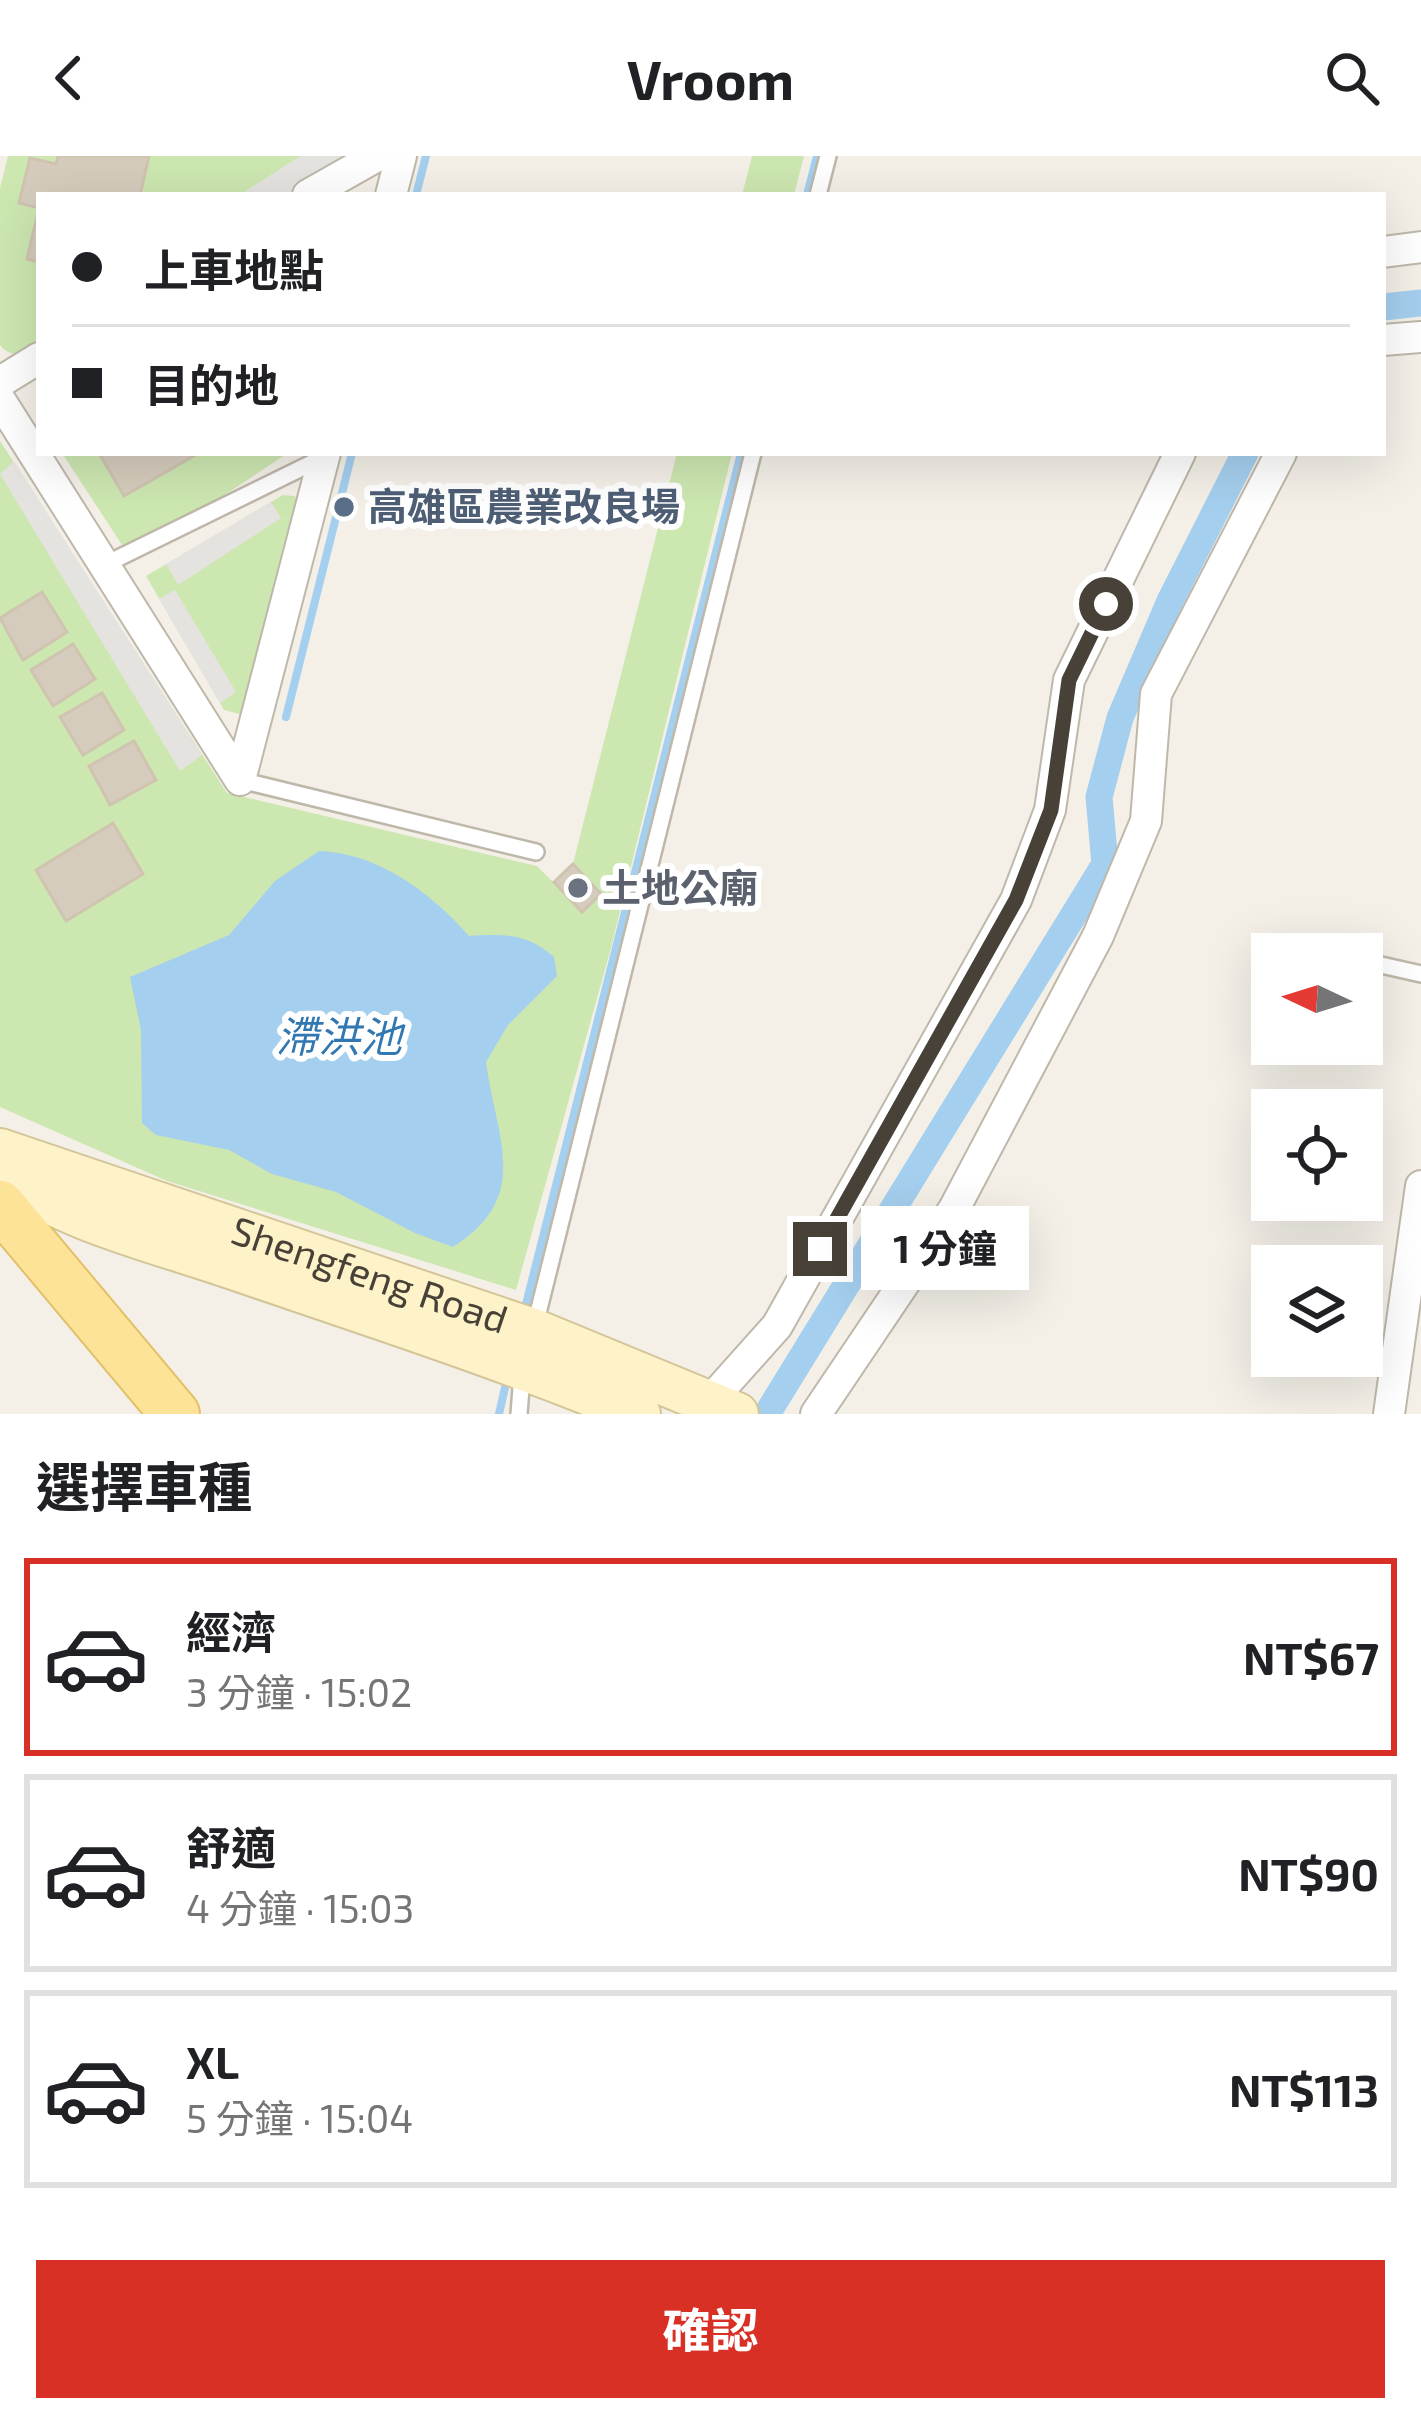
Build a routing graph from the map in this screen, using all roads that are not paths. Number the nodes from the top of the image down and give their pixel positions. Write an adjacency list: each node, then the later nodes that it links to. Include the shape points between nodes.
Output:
1 (401, 156): 5 (street)
2 (828, 156): 6 (lane)
3 (365, 158): 4 (street)
4 (313, 192)
5 (392, 192)
6 (819, 192)
7 (1421, 248): 8 (street)
8 (1386, 252)
9 (1421, 337): 10 (street)
10 (1386, 340)
11 (36, 360): 12 (street)
12 (0, 382)
13 (0, 400): 19 (street)
14 (322, 456): 19 (lane)
15 (324, 456): 20 (street)
16 (752, 456): 28 (lane)
17 (1179, 456): 29 (street, via 1069,680 1051,810 1016,900 777,1326)
18 (1279, 456): 33 (street, via 1156,694 1146,821 1098,936 954,1209)
19 (104, 565): 20 (street)
20 (240, 781): 21 (lane)
21 (536, 852)
22 (1383, 965): 23 (lane)
23 (1421, 974)
24 (0, 1150): 28 (street, Shengfeng Road)
25 (0, 1173): 28 (street, Shengfeng Road, via 102,1223)
26 (1421, 1186): 34 (street)
27 (0, 1205): 30 (main road)
28 (528, 1348): 29 (street, Shengfeng Road); 31 (lane); 32 (street, Shengfeng Road)
29 (715, 1410)
30 (175, 1414)
31 (519, 1414)
32 (639, 1414)
33 (816, 1414)
34 (1389, 1414)

